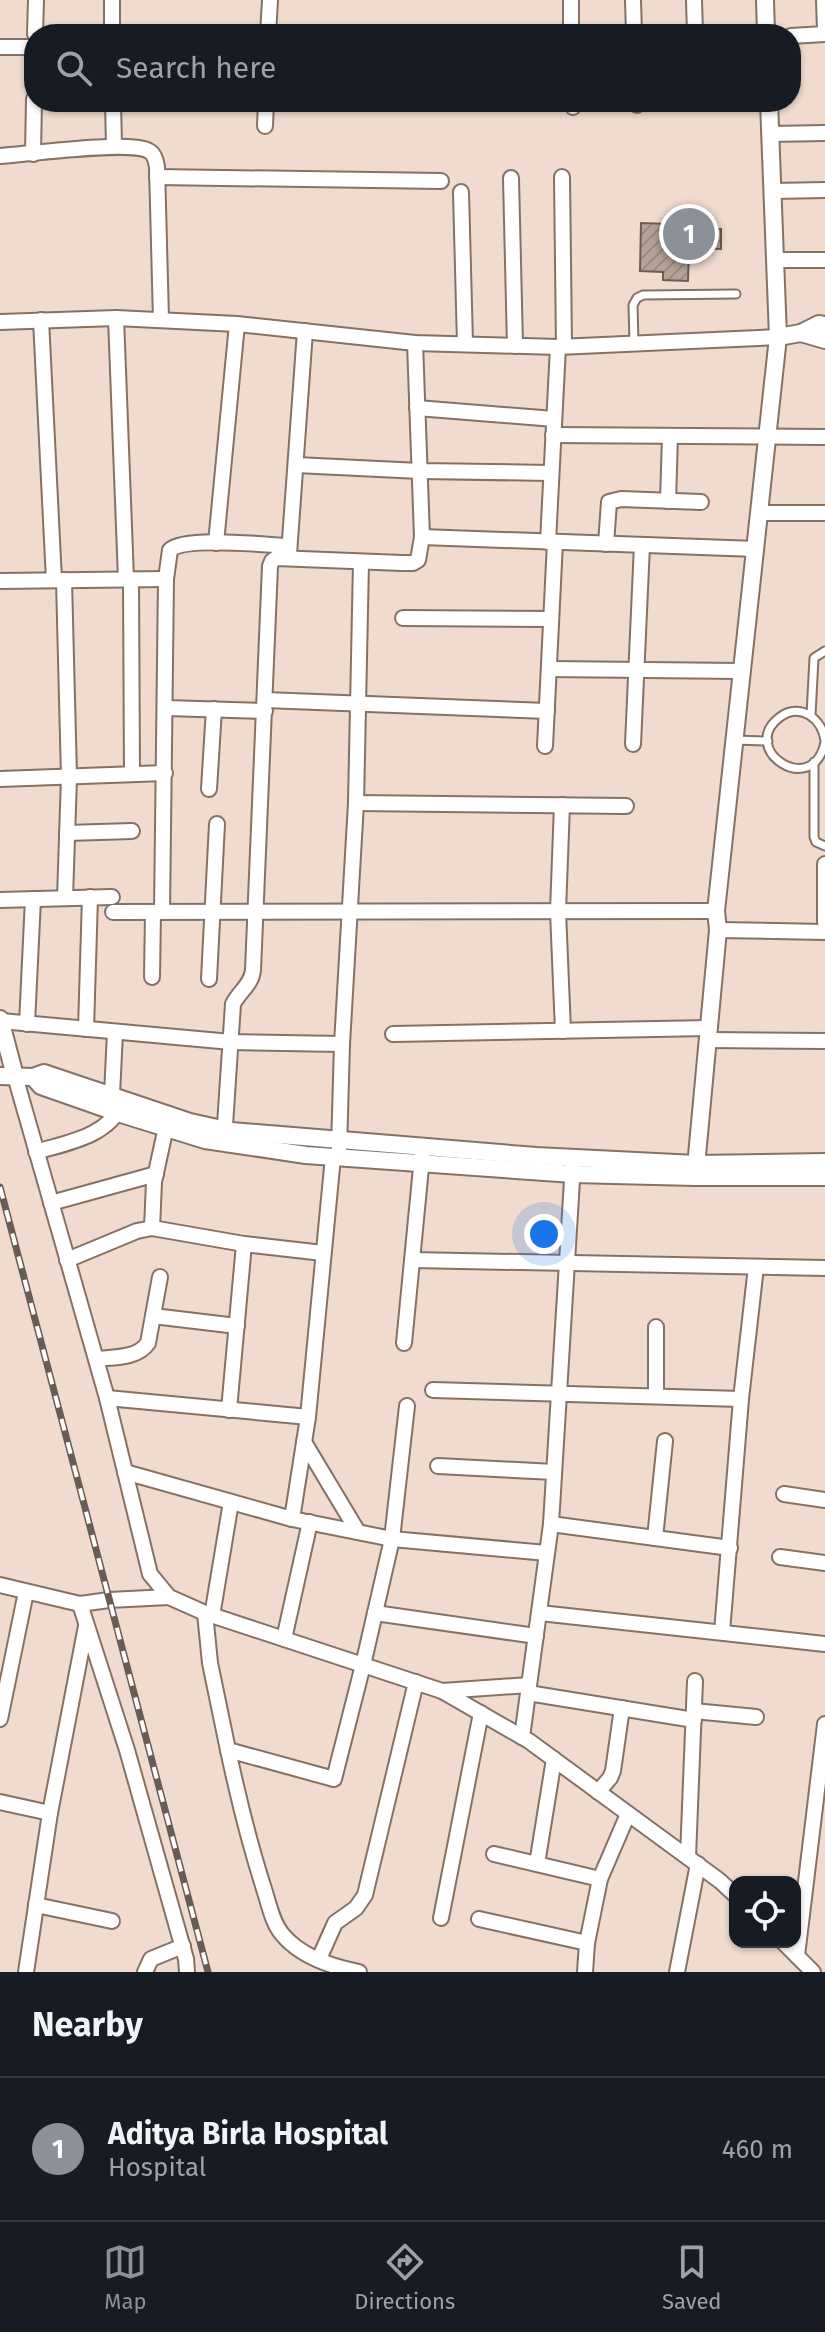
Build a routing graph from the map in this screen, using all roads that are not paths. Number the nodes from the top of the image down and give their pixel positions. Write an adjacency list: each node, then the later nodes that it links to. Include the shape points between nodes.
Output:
1 (36, 0): 9 (street)
2 (112, 0): 10 (street)
3 (270, 0): 11 (street)
4 (571, 0): 12 (street)
5 (633, 0): 13 (street)
6 (694, 0): 14 (street)
7 (765, 0): 15 (street)
8 (824, 0): 16 (street)
9 (35, 24)
10 (112, 24)
11 (269, 24)
12 (571, 24)
13 (634, 24)
14 (695, 24)
15 (766, 24)
16 (825, 32): 17 (street)
17 (801, 35)
18 (0, 47): 19 (street)
19 (24, 47)
20 (34, 112): 28 (street)
21 (113, 112): 27 (street)
22 (266, 112): 24 (street)
23 (770, 112): 26 (street)
24 (265, 126)
25 (825, 133): 26 (street)
26 (771, 134): 35 (street)
27 (114, 146): 28 (street); 30 (street, via 149,151)
28 (33, 154): 29 (street)
29 (0, 156)
30 (157, 177): 33 (street); 42 (street)
31 (562, 177): 54 (street)
32 (511, 178): 53 (street)
33 (441, 181)
34 (825, 190): 35 (street)
35 (773, 191): 37 (street)
36 (461, 192): 52 (street)
37 (776, 260): 38 (street); 48 (street)
38 (825, 260)
39 (736, 294): 51 (lane, via 643,295 633,305)
40 (116, 318): 41 (street); 42 (street); 76 (street)
41 (41, 320): 43 (street); 78 (street)
42 (161, 320): 44 (street)
43 (0, 322)
44 (237, 324): 46 (street); 70 (street)
45 (825, 325): 47 (street)
46 (305, 331): 50 (street); 61 (street)
47 (801, 333): 48 (street); 49 (street)
48 (778, 337): 51 (street); 59 (street)
49 (825, 340)
50 (415, 343): 52 (street); 55 (street)
51 (634, 343): 54 (street)
52 (465, 344): 53 (street)
53 (515, 346): 54 (street)
54 (561, 347): 56 (street)
55 (417, 408): 56 (street); 62 (street)
56 (554, 419): 57 (street)
57 (553, 435): 58 (street); 63 (street)
58 (670, 436): 59 (street); 64 (street)
59 (768, 436): 60 (street); 66 (street)
60 (825, 437)
61 (296, 465): 62 (street); 74 (street)
62 (420, 471): 63 (street); 68 (street)
63 (551, 473): 69 (street)
64 (668, 501): 65 (street); 71 (street, via 609,502)
65 (701, 502)
66 (760, 513): 67 (street); 73 (street)
67 (825, 513)
68 (422, 537): 69 (street); 75 (street, via 413,563)
69 (552, 542): 71 (street); 81 (street)
70 (216, 543): 74 (street); 77 (street, via 177,544 167,557)
71 (606, 544): 72 (street)
72 (642, 545): 73 (street); 84 (street)
73 (756, 549): 85 (street)
74 (289, 552): 75 (street); 87 (street, via 270,566)
75 (361, 562): 86 (street)
76 (128, 579): 77 (street); 78 (street); 99 (street)
77 (166, 579): 88 (street)
78 (59, 580): 79 (street); 100 (street)
79 (0, 581)
80 (403, 618): 81 (street)
81 (550, 619): 83 (street)
82 (825, 651): 91 (lane, via 814,658)
83 (549, 669): 84 (street); 90 (street)
84 (638, 670): 85 (street); 95 (street)
85 (740, 671): 92 (street)
86 (359, 704): 87 (street); 90 (street); 103 (street)
87 (265, 706): 89 (street); 121 (street)
88 (166, 708): 89 (street); 98 (street)
89 (214, 709): 102 (street)
90 (547, 711): 96 (street)
91 (811, 715): 93 (lane, via 785,713 772,725); 94 (lane, via 822,727)
92 (733, 740): 93 (lane); 117 (street)
93 (768, 741): 97 (lane, via 781,764 798,769)
94 (825, 742): 97 (lane)
95 (633, 744)
96 (545, 746)
97 (814, 762): 109 (lane, via 814,837)
98 (165, 773): 99 (street); 119 (street)
99 (132, 774): 100 (street)
100 (69, 777): 101 (street); 108 (street)
101 (0, 779)
102 (209, 789)
103 (356, 803): 104 (street); 122 (street)
104 (562, 805): 105 (street); 116 (street)
105 (626, 806)
106 (217, 824): 120 (street)
107 (132, 831): 108 (street)
108 (67, 833): 113 (street)
109 (825, 846)
110 (825, 864): 123 (street)
111 (90, 897): 112 (street); 113 (street); 130 (street)
112 (112, 897)
113 (65, 898): 114 (street)
114 (33, 899): 115 (street); 129 (street)
115 (0, 900)
116 (558, 911): 117 (street); 122 (street); 131 (street)
117 (716, 911): 124 (street)
118 (113, 912): 119 (street)
119 (158, 912): 120 (street); 126 (street)
120 (212, 912): 121 (street); 127 (street)
121 (254, 912): 122 (street); 136 (street, via 253,976 233,1004)
122 (351, 912): 137 (street)
123 (825, 922)
124 (718, 930): 125 (street); 134 (street)
125 (825, 932)
126 (152, 977)
127 (209, 979)
128 (0, 1020): 129 (street); 138 (street)
129 (27, 1024): 130 (street)
130 (86, 1029): 132 (street)
131 (563, 1031): 133 (street); 134 (street)
132 (115, 1032): 136 (street); 139 (street)
133 (393, 1034)
134 (708, 1034): 135 (street); 147 (street)
135 (825, 1041)
136 (231, 1042): 137 (street); 141 (street)
137 (342, 1044): 143 (street)
138 (7, 1076): 139 (street, via 33,1077 41,1086); 142 (street)
139 (119, 1102): 140 (street); 141 (street); 142 (street, via 110,1123 95,1133)
140 (166, 1127): 141 (street, via 205,1140); 148 (street)
141 (224, 1136): 143 (street, via 306,1155)
142 (36, 1152): 150 (street)
143 (337, 1152): 144 (street); 153 (street)
144 (422, 1155): 146 (street); 155 (street)
145 (825, 1162): 147 (street)
146 (573, 1166): 147 (street); 156 (street)
147 (695, 1170): 149 (street)
148 (156, 1174): 150 (street); 151 (street)
149 (825, 1177)
150 (51, 1203): 154 (street)
151 (152, 1228): 152 (street); 154 (street)
152 (244, 1244): 153 (street); 161 (street)
153 (323, 1253): 172 (street)
154 (67, 1260): 164 (street)
155 (412, 1260): 156 (street); 163 (street)
156 (567, 1264): 157 (street); 166 (street)
157 (756, 1267): 158 (street); 169 (street)
158 (825, 1268)
159 (160, 1277): 160 (street)
160 (153, 1316): 161 (street); 164 (street, via 142,1351)
161 (237, 1326): 171 (street)
162 (656, 1327): 167 (street)
163 (404, 1343)
164 (96, 1359): 168 (street)
165 (433, 1390): 166 (street)
166 (558, 1393): 167 (street); 177 (street)
167 (656, 1396): 169 (street)
168 (107, 1398): 171 (street); 176 (street)
169 (741, 1399): 187 (street)
170 (407, 1406): 186 (street)
171 (229, 1410): 172 (street)
172 (308, 1417): 174 (street)
173 (665, 1441): 185 (street)
174 (304, 1442): 181 (street); 184 (street)
175 (438, 1466): 177 (street)
176 (125, 1472): 180 (street); 193 (street, via 150,1574)
177 (554, 1472): 183 (street)
178 (784, 1494): 179 (street)
179 (825, 1500)
180 (231, 1502): 181 (street); 197 (street)
181 (292, 1519): 182 (street)
182 (310, 1522): 184 (street); 201 (street)
183 (551, 1524): 185 (street); 188 (street)
184 (358, 1532): 186 (street)
185 (655, 1538): 187 (street)
186 (392, 1539): 188 (street); 195 (street)
187 (730, 1548): 199 (street)
188 (547, 1553): 196 (street)
189 (780, 1557): 190 (street)
190 (825, 1563)
191 (0, 1585): 192 (street)
192 (26, 1592): 194 (street); 212 (street)
193 (169, 1597): 194 (street); 197 (street)
194 (80, 1604): 198 (street)
195 (375, 1613): 200 (street); 203 (street)
196 (540, 1613): 199 (street); 200 (street)
197 (208, 1614): 201 (street); 215 (street, via 210,1663)
198 (87, 1623): 220 (street); 232 (street)
199 (722, 1632): 202 (street)
200 (536, 1636): 206 (street)
201 (284, 1639): 203 (street)
202 (825, 1644)
203 (363, 1665): 205 (street); 215 (street, via 334,1779)
204 (695, 1681): 210 (street)
205 (416, 1682): 207 (street); 235 (street, via 365,1895 335,1923)
206 (529, 1689): 207 (street); 208 (street); 214 (street)
207 (442, 1691): 209 (street)
208 (622, 1708): 210 (street); 218 (street, via 613,1771)
209 (481, 1713): 214 (street); 228 (street)
210 (694, 1715): 211 (street); 223 (street)
211 (756, 1717)
212 (0, 1719)
213 (825, 1724): 217 (street)
214 (522, 1737): 216 (street)
215 (228, 1750): 235 (street, via 244,1826 276,1927 290,1943)
216 (554, 1759): 218 (street); 224 (street)
217 (822, 1773): 234 (street)
218 (598, 1792): 221 (street)
219 (0, 1802): 220 (street)
220 (50, 1813): 227 (street)
221 (628, 1814): 223 (street); 225 (street)
222 (494, 1854): 224 (street)
223 (693, 1861): 226 (street); 242 (street)
224 (537, 1864): 225 (street)
225 (600, 1879): 231 (street)
226 (729, 1889)
227 (36, 1905): 230 (street); 237 (street)
228 (441, 1918)
229 (479, 1919): 231 (street)
230 (112, 1921)
231 (587, 1943): 241 (street)
232 (183, 1946): 238 (street, via 151,1959); 239 (street)
233 (789, 1948): 234 (street)
234 (797, 1956): 243 (street)
235 (319, 1959): 236 (street)
236 (339, 1970): 240 (street)
237 (26, 1972)
238 (145, 1972)
239 (187, 1972)
240 (359, 1972)
241 (585, 1972)
242 (677, 1972)
243 (813, 1972)

